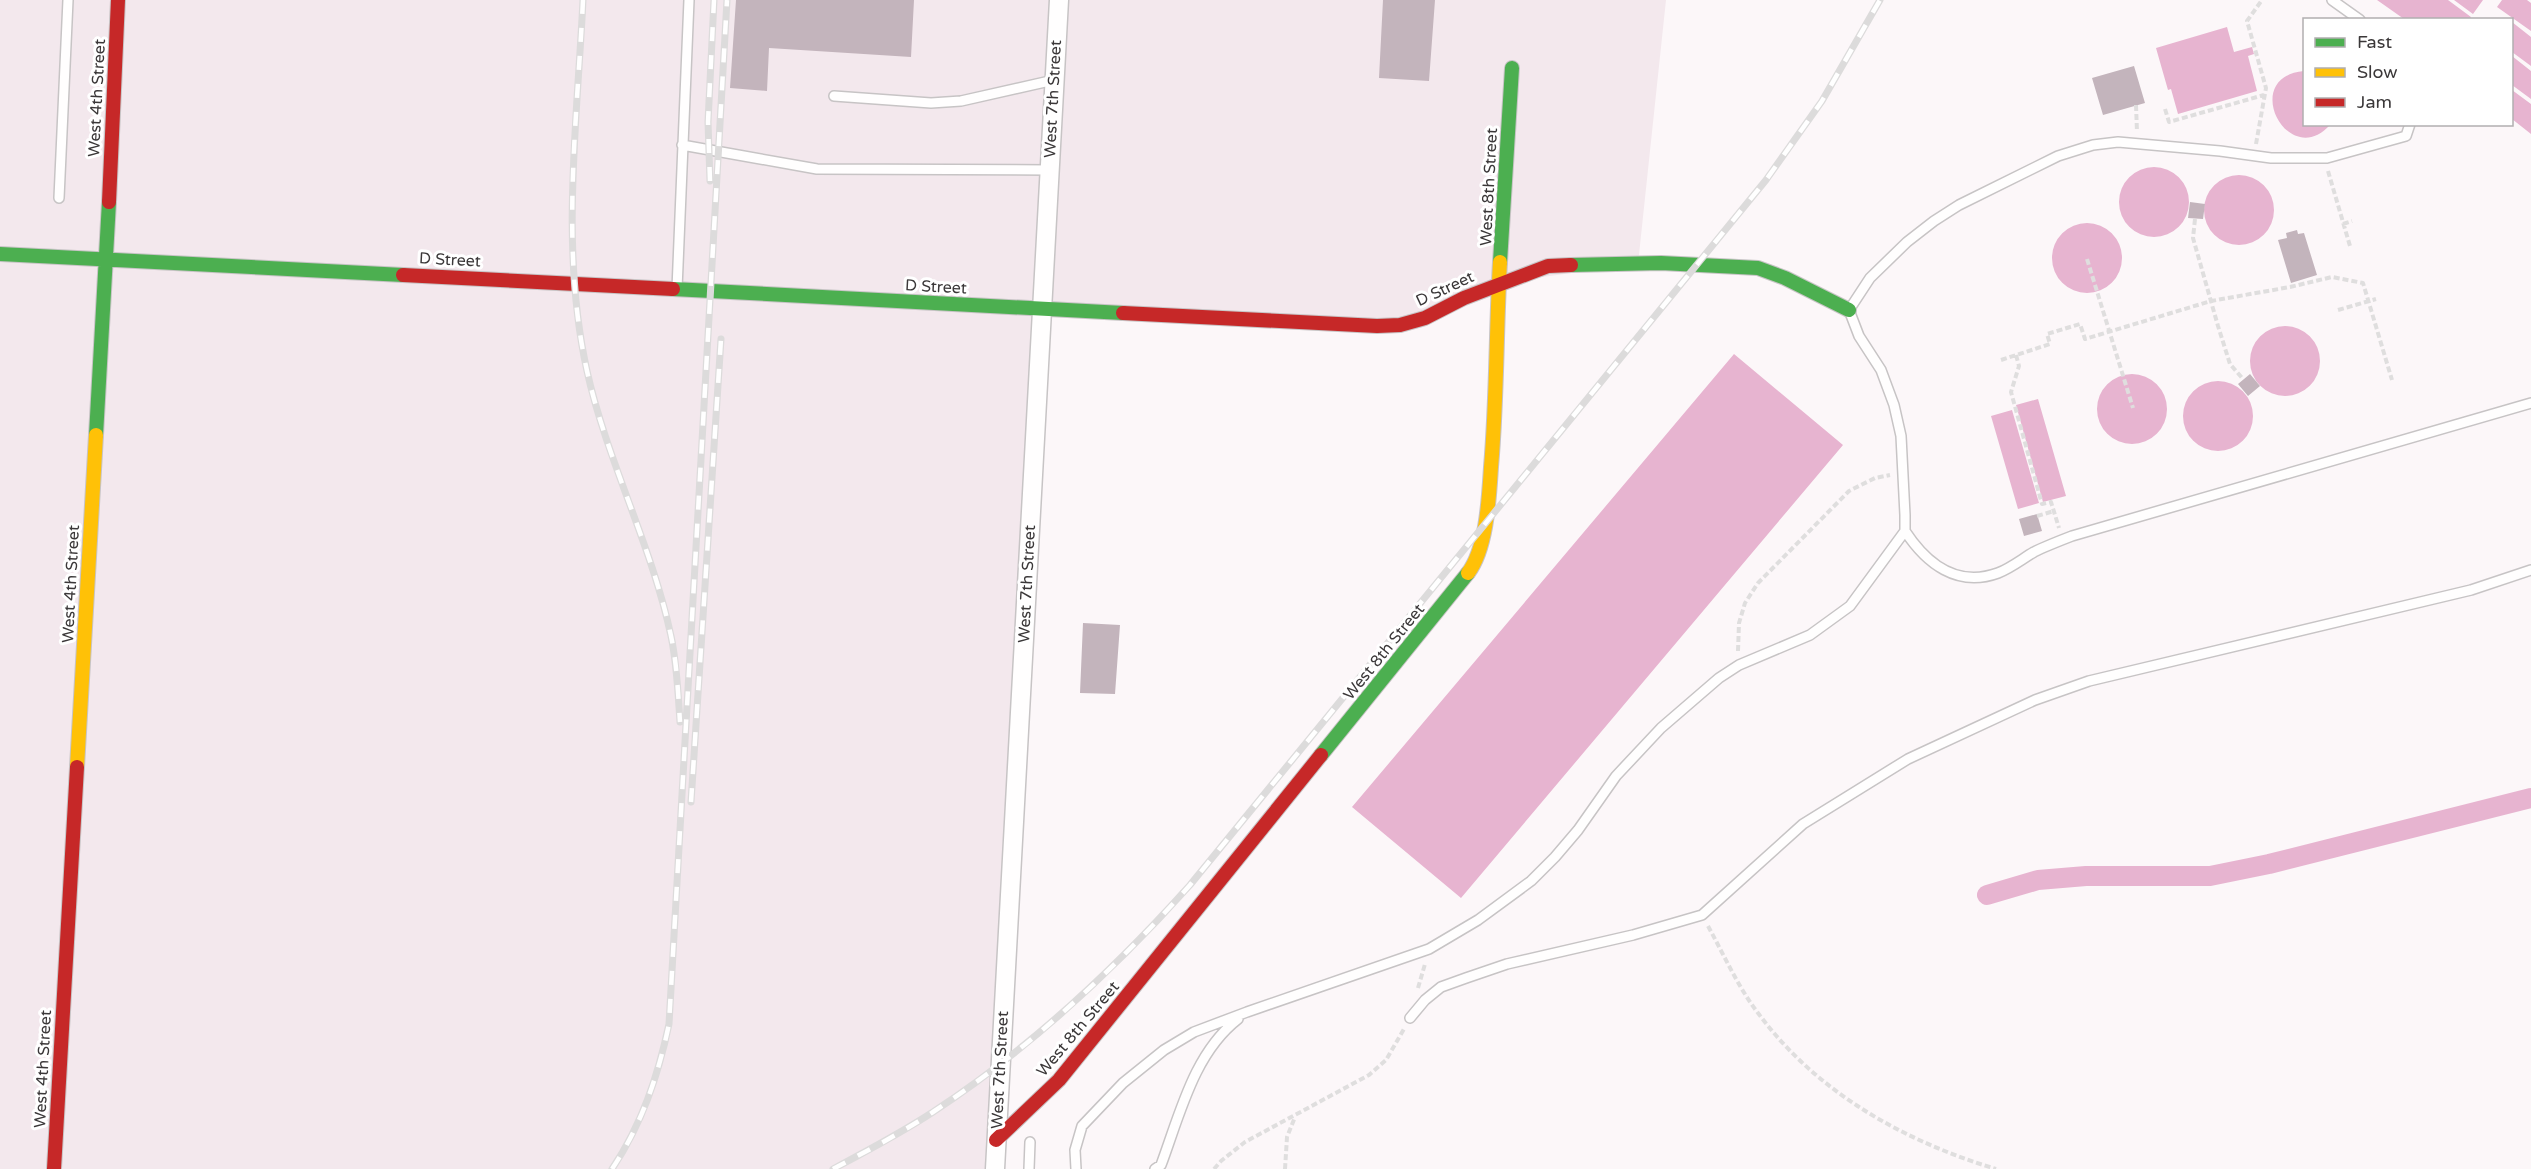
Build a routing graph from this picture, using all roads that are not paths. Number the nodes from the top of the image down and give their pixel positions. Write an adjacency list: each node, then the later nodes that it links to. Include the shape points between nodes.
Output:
1 (68, 0): 13 (lane)
2 (118, 0): 15 (street, West 4th Street)
3 (689, 0): 11 (lane)
4 (1059, 0): 8 (street, West 7th Street)
5 (2332, 0): 6 (lane)
6 (2357, 18)
7 (1512, 68): 16 (street, West 8th Street)
8 (1054, 80): 9 (lane, via 961,101 931,103); 12 (street, West 7th Street)
9 (834, 96)
10 (2409, 126): 19 (lane, via 2406,136 2328,158 2271,158 2118,142 2058,156 1959,205 1907,242 1870,278)
11 (682, 145): 12 (lane, via 817,169); 17 (lane)
12 (1049, 171): 18 (street, West 7th Street)
13 (59, 198)
14 (0, 254): 15 (street, D Street)
15 (106, 261): 17 (street, D Street); 27 (street, West 4th Street)
16 (1499, 283): 18 (street, D Street, via 1425,318 1400,325); 19 (street, D Street, via 1548,266 1661,263 1758,268); 25 (street, West 8th Street, via 1490,491 1487,520 1473,566 1059,1080)
17 (677, 289): 18 (street, D Street)
18 (1041, 309): 25 (street, West 7th Street)
19 (1849, 310): 21 (lane, via 1858,336 1881,370 1894,405 1901,436)
20 (2531, 403): 21 (lane, via 2062,540 1997,573 1970,577 1949,572 1930,562)
21 (1905, 531): 23 (lane, via 1850,606 1810,635 1739,665 1719,678 1641,748 1578,831 1531,881 1478,920 1429,948)
22 (2531, 570): 24 (lane, via 2471,590 2089,681 2035,700 1908,759 1803,824 1702,915 1466,978 1442,987)
23 (1247, 1012): 30 (lane, via 1194,1032 1123,1083 1082,1126 1075,1150); 31 (lane, via 1224,1029 1209,1048 1161,1165)
24 (1410, 1018)
25 (996, 1140): 28 (street, West 7th Street)
26 (1030, 1142): 29 (lane)
27 (54, 1169)
28 (995, 1169)
29 (1029, 1169)
30 (1076, 1169)
31 (1155, 1169)

